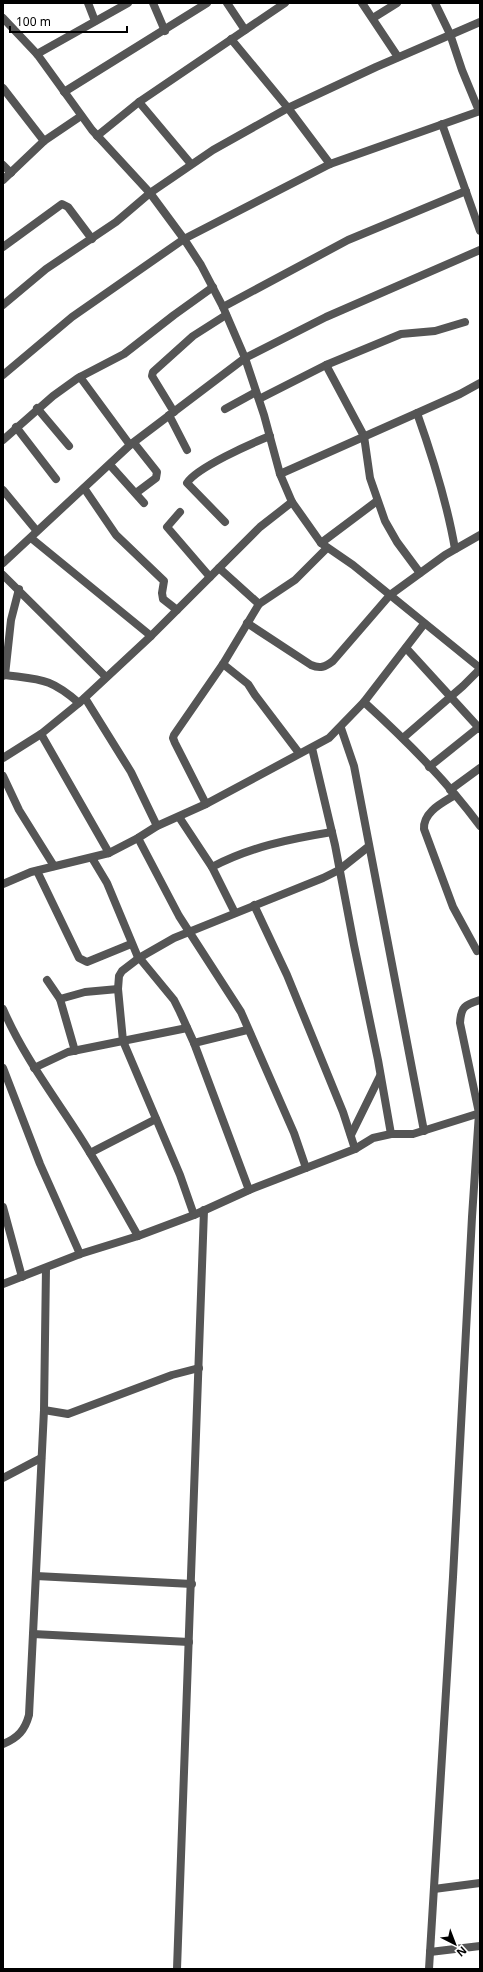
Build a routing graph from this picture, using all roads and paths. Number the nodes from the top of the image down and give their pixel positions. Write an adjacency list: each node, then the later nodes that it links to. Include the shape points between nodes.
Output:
1 (88, 3): 12 (street)
2 (128, 3): 12 (street)
3 (153, 3): 14 (street)
4 (207, 3): 14 (street)
5 (227, 3): 15 (street)
6 (284, 3): 15 (street)
7 (362, 3): 11 (street)
8 (398, 3): 11 (street)
9 (435, 3): 16 (street)
10 (3, 18): 18 (street)
11 (373, 18): 19 (street)
12 (95, 21): 18 (street)
13 (480, 22): 16 (street)
14 (165, 30): 21 (street)
15 (245, 30): 17 (street)
16 (450, 34): 19 (street); 24 (street)
17 (231, 39): 22 (street); 23 (street)
18 (37, 54): 21 (street)
19 (398, 56): 23 (street)
20 (3, 88): 28 (street)
21 (64, 92): 25 (street)
22 (139, 102): 27 (street); 29 (street)
23 (288, 108): 29 (street); 30 (street)
24 (479, 111): 26 (street)
25 (81, 116): 27 (street); 28 (street)
26 (442, 124): 30 (street); 34 (street)
27 (97, 136): 35 (street)
28 (44, 141): 32 (street)
29 (191, 164): 35 (street)
30 (330, 164): 38 (street)
31 (3, 165): 32 (street)
32 (11, 173): 33 (street)
33 (3, 180)
34 (466, 191): 36 (street); 43 (street, via 348,240)
35 (150, 193): 37 (street, via 116,222); 38 (street)
36 (480, 231)
37 (92, 238): 39 (street, via 68,207 62,204); 42 (street, via 46,269)
38 (184, 239): 41 (street); 47 (street, via 72,317)
39 (3, 247)
40 (480, 250): 45 (street, via 326,317)
41 (213, 287): 43 (street); 48 (street, via 124,354)
42 (3, 305)
43 (225, 311): 45 (street); 54 (street, via 152,372)
44 (465, 322): 46 (street, via 442,330 401,334)
45 (244, 358): 50 (street); 54 (street)
46 (326, 364): 50 (street); 57 (street)
47 (3, 375)
48 (80, 377): 51 (street); 59 (street)
49 (480, 383): 53 (street)
50 (258, 396): 52 (street); 56 (street)
51 (37, 408): 55 (street); 60 (street)
52 (225, 409)
53 (417, 413): 57 (street); 77 (street, via 442,486)
54 (171, 414): 59 (street); 61 (street)
55 (16, 427): 58 (street); 64 (street)
56 (270, 436): 63 (street); 72 (street, via 227,455 187,483)
57 (364, 436): 63 (street); 68 (street, via 367,462)
58 (3, 440)
59 (132, 444): 62 (street); 67 (street, via 157,472 156,478)
60 (69, 446)
61 (187, 450)
62 (110, 465): 65 (street); 67 (street)
63 (280, 474): 69 (street)
64 (56, 479)
65 (84, 488): 73 (street); 86 (street, via 116,535 164,581 163,599)
66 (3, 490): 73 (street)
67 (136, 494): 70 (street)
68 (377, 501): 76 (street); 80 (street, via 397,542)
69 (292, 502): 76 (street); 79 (street, via 260,527)
70 (144, 503)
71 (180, 512): 82 (street, via 167,527)
72 (224, 522)
73 (36, 530): 75 (street)
74 (480, 535): 77 (street)
75 (31, 538): 78 (street); 89 (street)
76 (324, 546): 84 (street); 85 (street, via 295,580)
77 (455, 549): 80 (street)
78 (3, 563)
79 (219, 568): 82 (street); 85 (street)
80 (420, 572): 84 (street)
81 (3, 575): 83 (street)
82 (210, 577): 86 (street)
83 (19, 589): 93 (street, via 11,620); 94 (street)
84 (390, 595): 87 (street, via 333,661 320,668 311,665); 88 (street)
85 (259, 604): 87 (street)
86 (177, 610): 89 (street)
87 (247, 623): 91 (street)
88 (424, 624): 90 (street); 92 (street)
89 (151, 636): 94 (street)
90 (406, 648): 95 (street); 97 (street)
91 (223, 664): 103 (street, via 248,684); 109 (street, via 173,738)
92 (479, 664): 95 (street)
93 (4, 676): 96 (street, via 53,683)
94 (106, 677): 96 (street)
95 (451, 696): 99 (street); 101 (street)
96 (82, 700): 100 (street); 111 (street, via 131,772)
97 (364, 702): 98 (street); 101 (street)
98 (341, 728): 102 (street); 115 (street, via 354,766)
99 (479, 728): 105 (street)
100 (40, 734): 104 (street); 116 (street)
101 (403, 738): 105 (street)
102 (312, 748): 103 (street); 113 (street)
103 (299, 753): 109 (street)
104 (3, 758)
105 (429, 767): 108 (street)
106 (480, 768): 108 (street)
107 (3, 776): 118 (street)
108 (453, 792): 112 (street); 127 (street, via 429,814 424,829 453,907)
109 (206, 804): 110 (street)
110 (179, 817): 111 (street); 119 (street)
111 (157, 826): 114 (street)
112 (480, 826)
113 (332, 832): 119 (street, via 258,847); 120 (street)
114 (138, 838): 116 (street); 125 (street)
115 (368, 847): 120 (street); 145 (street)
116 (109, 853): 117 (street)
117 (92, 858): 118 (street); 126 (street, via 113,896)
118 (54, 866): 121 (street)
119 (212, 867): 124 (street)
120 (339, 870): 123 (street); 142 (street)
121 (37, 871): 122 (street); 126 (street, via 82,961 87,962)
122 (3, 884)
123 (254, 905): 124 (street); 147 (street, via 287,975)
124 (235, 913): 125 (street)
125 (188, 931): 128 (street); 136 (street, via 234,1000)
126 (131, 944): 128 (street)
127 (477, 951)
128 (140, 958): 130 (street, via 122,971); 135 (street, via 174,1000)
129 (47, 980): 131 (street)
130 (118, 989): 131 (street, via 85,992); 137 (street)
131 (60, 999): 139 (street)
132 (477, 1002): 143 (street, via 464,1006 460,1012 460,1023)
133 (3, 1009): 134 (street)
134 (6, 1026): 141 (street)
135 (186, 1028): 137 (street); 138 (street)
136 (247, 1030): 138 (street); 150 (street, via 294,1133)
137 (123, 1041): 139 (street); 144 (street)
138 (194, 1043): 151 (street)
139 (75, 1051): 141 (street)
140 (3, 1068): 157 (street, via 40,1164)
141 (34, 1068): 149 (street)
142 (380, 1076): 146 (street); 147 (street)
143 (480, 1113): 145 (street); 155 (street)
144 (156, 1119): 149 (street); 154 (street)
145 (424, 1131): 146 (street, via 403,1136)
146 (391, 1134): 148 (street, via 373,1138)
147 (351, 1135): 148 (street)
148 (355, 1149): 150 (street)
149 (90, 1153): 156 (street)
150 (306, 1168): 151 (street)
151 (249, 1190): 153 (street)
152 (3, 1207): 159 (street)
153 (204, 1210): 154 (street); 161 (street)
154 (194, 1215): 156 (street)
155 (476, 1216): 171 (street)
156 (138, 1236): 157 (street)
157 (80, 1254): 158 (street)
158 (46, 1268): 159 (street); 162 (street)
159 (22, 1277): 160 (street)
160 (3, 1284)
161 (199, 1368): 162 (street, via 172,1375 68,1414); 166 (street)
162 (44, 1410): 163 (street)
163 (41, 1458): 164 (street); 165 (street)
164 (3, 1478)
165 (36, 1576): 166 (street); 167 (street)
166 (192, 1584): 168 (street)
167 (33, 1634): 168 (street); 169 (street, via 28,1721 21,1734)
168 (189, 1642): 174 (street)
169 (3, 1744)
170 (480, 1883): 171 (street)
171 (434, 1889): 173 (street)
172 (480, 1946): 173 (street)
173 (430, 1952): 175 (street)
174 (177, 1969)
175 (429, 1969)

